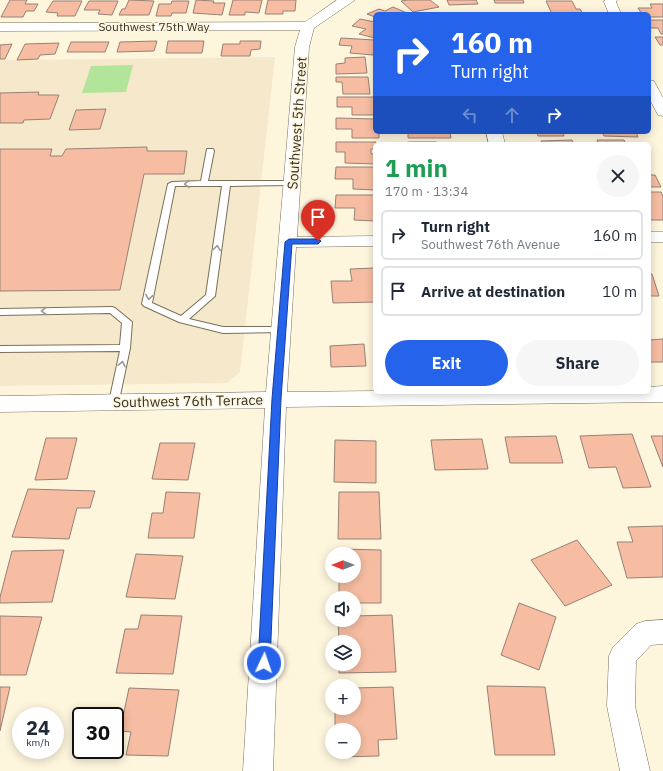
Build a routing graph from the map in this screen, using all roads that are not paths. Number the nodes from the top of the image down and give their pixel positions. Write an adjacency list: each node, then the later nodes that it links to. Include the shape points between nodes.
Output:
1 (349, 0): 4 (street, via 342,2)
2 (612, 0): 3 (street, via 610,2)
3 (614, 12)
4 (308, 26): 5 (street, Southwest 75th Way); 10 (street, Southwest 5th Street, via 302,47)
5 (0, 27)
6 (651, 88): 7 (street)
7 (663, 112)
8 (210, 151): 11 (lane)
9 (226, 183): 10 (lane); 11 (lane); 17 (lane, one-way to 9, via 210,296)
10 (293, 183): 15 (street, Southwest 5th Street)
11 (204, 184): 17 (lane, one-way to 17, via 172,184 147,304)
12 (651, 237): 13 (street)
13 (663, 237)
14 (373, 241): 15 (street)
15 (289, 242): 18 (street, Southwest 5th Street)
16 (0, 312): 19 (lane, one-way to 16, via 127,322 112,310)
17 (182, 320): 18 (lane, via 223,330)
18 (281, 330): 22 (street, Southwest 5th Street)
19 (125, 348): 20 (lane); 23 (lane, one-way to 19)
20 (0, 349)
21 (663, 394): 22 (street, Southwest 76th Terrace)
22 (276, 399): 23 (street, Southwest 76th Terrace); 26 (street, Southwest 5th Street)
23 (114, 402): 24 (street, Southwest 76th Terrace)
24 (2, 409)
25 (663, 632): 27 (street, via 645,633 622,656 621,706)
26 (258, 771)
27 (635, 771)

